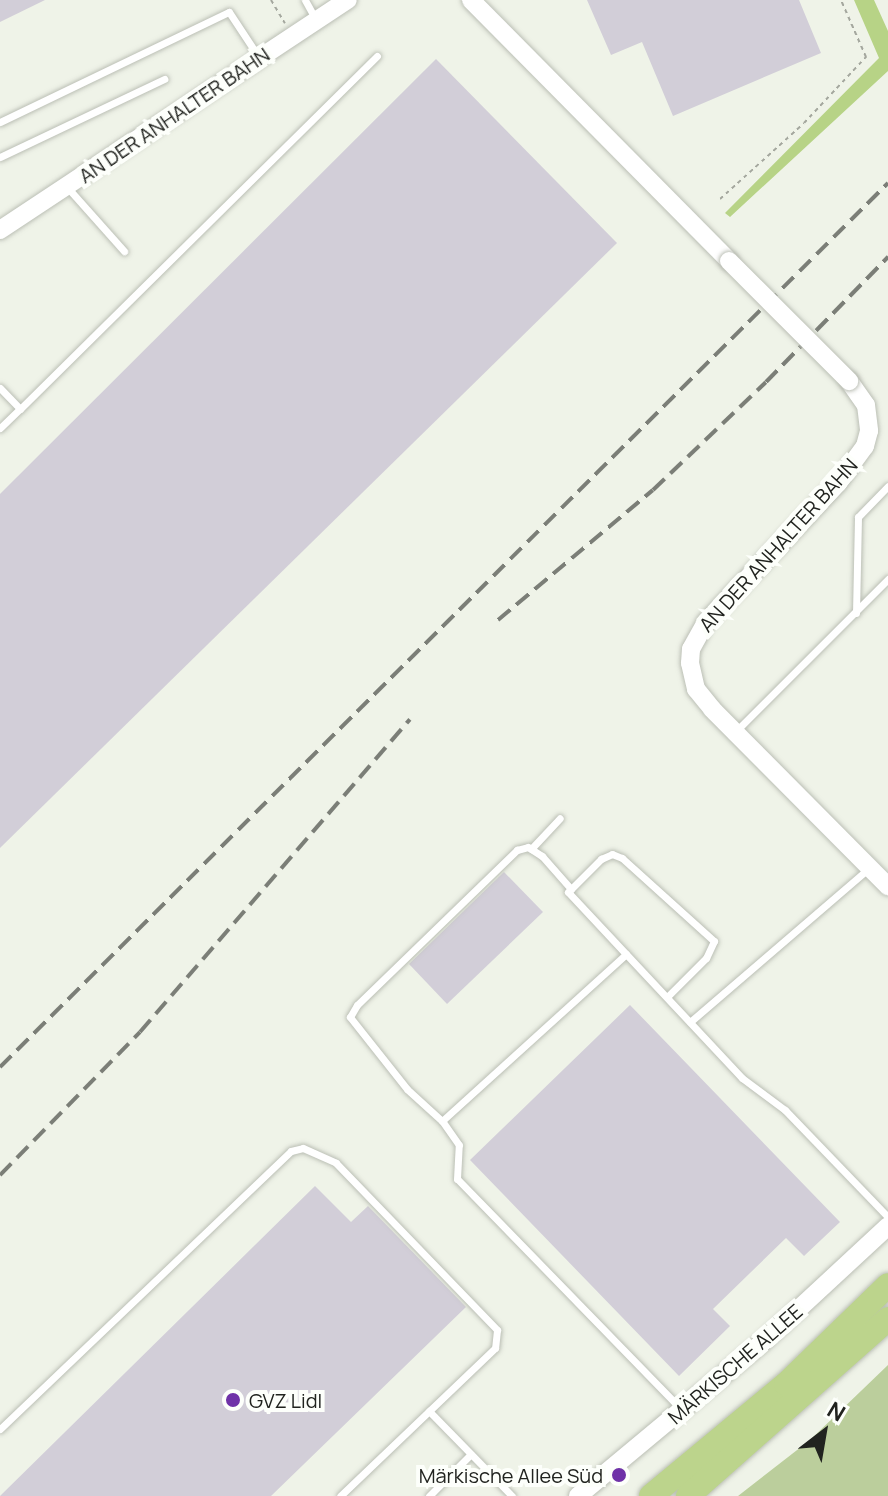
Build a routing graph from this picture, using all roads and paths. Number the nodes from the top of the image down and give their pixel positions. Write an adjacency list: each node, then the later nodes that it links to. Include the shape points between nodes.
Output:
1 (271, 0): 7 (path)
2 (305, 0): 6 (lane)
3 (348, 0): 6 (street, AN DER ANHALTER BAHN)
4 (471, 0): 23 (street, AN DER ANHALTER BAHN, bridge, via 849,381 866,405 865,446 838,483 706,622 691,649 696,689)
5 (841, 0): 14 (path, via 866,57 804,123)
6 (316, 20): 7 (street, AN DER ANHALTER BAHN)
7 (292, 36): 8 (street, AN DER ANHALTER BAHN)
8 (258, 56): 11 (lane, via 229,12); 13 (street, AN DER ANHALTER BAHN)
9 (377, 56): 18 (lane)
10 (164, 79): 12 (lane)
11 (0, 122)
12 (0, 157)
13 (67, 187): 15 (street, AN DER ANHALTER BAHN); 16 (lane)
14 (720, 199)
15 (0, 230)
16 (124, 251)
17 (0, 388): 18 (lane)
18 (20, 409): 19 (lane)
19 (0, 428)
20 (888, 486): 22 (lane, via 858,517)
21 (888, 579): 22 (lane)
22 (856, 613): 23 (lane)
23 (734, 733): 26 (street, AN DER ANHALTER BAHN)
24 (560, 818): 25 (lane)
25 (531, 849): 28 (lane); 32 (lane, via 517,850 350,1017 407,1089)
26 (870, 867): 27 (street, AN DER ANHALTER BAHN); 31 (lane)
27 (888, 886)
28 (571, 889): 29 (lane, via 568,892); 30 (lane, via 612,854 714,941 706,958)
29 (626, 954): 30 (lane); 32 (lane)
30 (667, 997): 31 (lane)
31 (690, 1022): 33 (lane)
32 (442, 1121): 38 (lane, via 459,1145 457,1179)
33 (888, 1217)
34 (888, 1226): 38 (street, MÄRKISCHE ALLEE)
35 (888, 1285): 45 (highway, via 786,1384)
36 (888, 1319): 46 (highway)
37 (429, 1411): 39 (lane, via 495,1348 497,1330 336,1163 303,1148 291,1151); 40 (lane); 41 (lane)
38 (682, 1411): 44 (street, MÄRKISCHE ALLEE)
39 (0, 1429)
40 (471, 1454): 42 (lane); 43 (lane)
41 (340, 1496)
42 (429, 1496)
43 (512, 1496)
44 (578, 1496)
45 (651, 1496)
46 (688, 1496)

